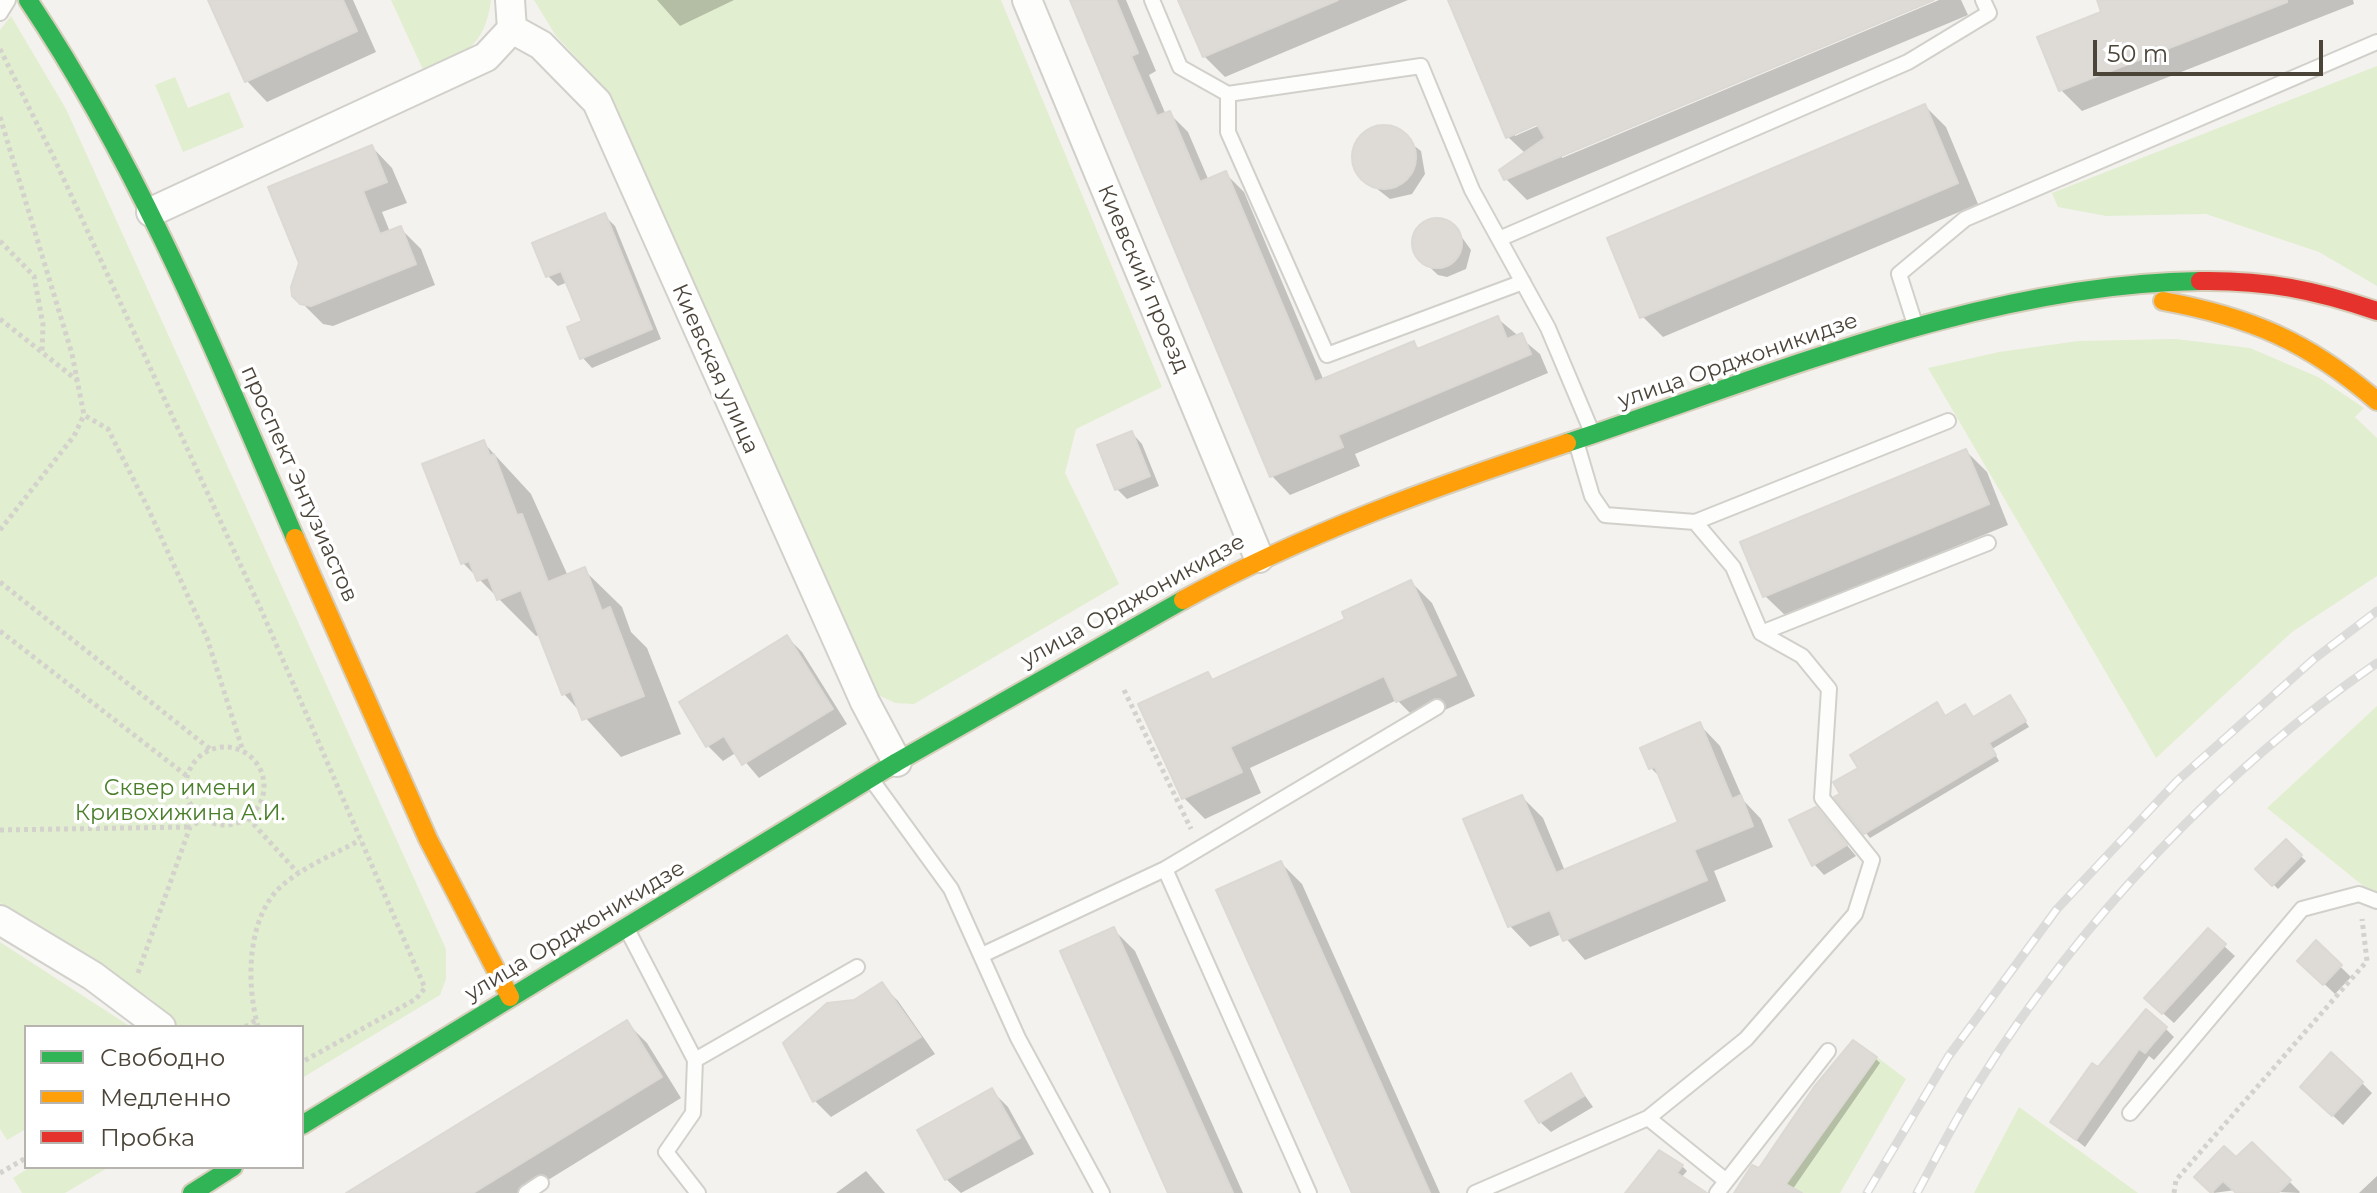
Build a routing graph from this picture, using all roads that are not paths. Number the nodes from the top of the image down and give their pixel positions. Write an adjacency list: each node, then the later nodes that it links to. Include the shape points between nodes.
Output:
1 (8, 0): 7 (lane)
2 (28, 0): 11 (main road, проспект Энтузиастов, via 91,96)
3 (510, 0): 8 (street)
4 (1027, 0): 22 (street, Киевский проезд)
5 (1152, 0): 10 (lane, via 1180,67)
6 (1983, 0): 12 (lane, via 1989,13 1908,62)
7 (0, 13)
8 (512, 29): 11 (street, via 486,57); 25 (street, Киевская улица, via 541,45 597,102 858,688)
9 (2377, 42): 16 (lane, via 1965,219 1899,274)
10 (1228, 94): 12 (lane, via 1421,66 1472,190); 13 (lane, via 1228,132 1327,355)
11 (151, 212): 33 (main road, проспект Энтузиастов, via 371,710 474,933)
12 (1499, 239): 13 (lane)
13 (1523, 282): 19 (lane, via 1548,328)
14 (2066, 293): 15 (main road, улица Орджоникидзе, via 2166,281 2253,281 2323,292); 16 (main road, улица Орджоникидзе); 17 (main road, улица Орджоникидзе, via 2214,309 2273,327 2329,360)
15 (2377, 311)
16 (1916, 327): 19 (main road, улица Орджоникидзе)
17 (2377, 401)
18 (1948, 421): 20 (lane)
19 (1585, 438): 20 (lane, via 1592,496 1605,515); 22 (main road, улица Орджоникидзе, via 1410,495)
20 (1695, 522): 23 (lane, via 1733,567)
21 (1988, 543): 23 (lane)
22 (1259, 558): 25 (main road, улица Орджоникидзе)
23 (1761, 633): 38 (lane, via 1802,656 1829,689 1822,798 1872,860 1855,914 1746,1039)
24 (1437, 707): 27 (lane)
25 (897, 762): 26 (main road, улица Орджоникидзе)
26 (871, 779): 30 (main road, улица Орджоникидзе); 31 (lane, via 951,889)
27 (1165, 869): 31 (lane); 47 (lane)
28 (2377, 901): 37 (lane, via 2359,894 2302,909)
29 (0, 920): 34 (street)
30 (627, 929): 33 (main road, улица Орджоникидзе); 36 (lane)
31 (982, 955): 46 (lane, via 1018,1038)
32 (857, 967): 36 (lane)
33 (510, 997): 39 (main road, улица Орджоникидзе)
34 (159, 1025)
35 (1828, 1051): 42 (lane)
36 (695, 1060): 45 (lane, via 693,1113 666,1152)
37 (2130, 1113)
38 (1648, 1118): 42 (lane); 48 (lane)
39 (304, 1124)
40 (230, 1169): 43 (main road)
41 (541, 1183): 44 (lane)
42 (1721, 1186)
43 (192, 1193)
44 (526, 1193)
45 (698, 1193)
46 (1102, 1193)
47 (1309, 1193)
48 (1475, 1193)

